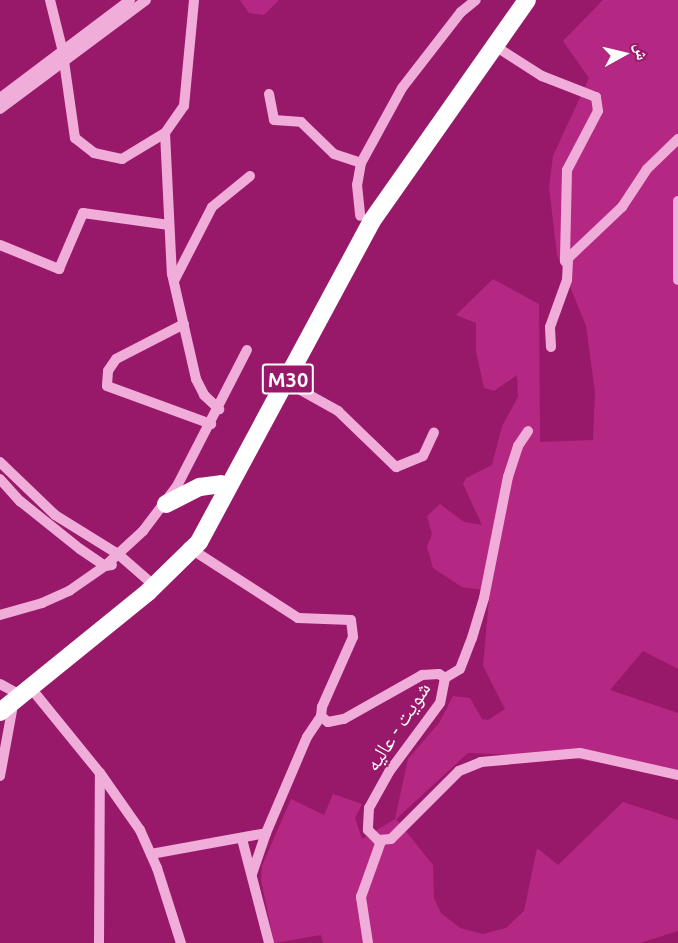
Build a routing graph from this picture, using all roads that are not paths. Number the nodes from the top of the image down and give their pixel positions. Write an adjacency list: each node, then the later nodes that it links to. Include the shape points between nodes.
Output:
1 (50, 0): 9 (street)
2 (130, 0): 9 (street)
3 (146, 0): 9 (street)
4 (194, 0): 14 (street, via 186,101 177,121)
5 (476, 0): 16 (street, via 461,12 402,88)
6 (514, 0): 11 (highway, M30)
7 (527, 0): 8 (highway, M30)
8 (495, 46): 11 (highway, M30); 22 (street, via 542,76 596,97 598,111 567,170 565,261)
9 (63, 56): 12 (street); 13 (street); 14 (street, via 72,128 83,147 116,160)
10 (269, 94): 16 (street, via 274,120 301,122 328,150)
11 (454, 94): 19 (highway, M30); 28 (highway, M30, via 371,222)
12 (0, 98)
13 (0, 109)
14 (165, 133): 20 (street)
15 (678, 139): 22 (street, via 647,169 622,207)
16 (361, 163): 19 (street, via 357,185)
17 (250, 176): 24 (street, via 212,207)
18 (678, 201): 23 (street)
19 (360, 216): 28 (highway, M30)
20 (169, 225): 21 (street, via 83,213 59,269); 24 (street)
21 (0, 245)
22 (568, 259): 26 (street, via 567,280 550,327)
23 (678, 280)
24 (174, 282): 25 (street)
25 (184, 324): 30 (street, via 196,379 204,395); 31 (street, via 158,341 116,358 108,371 107,386)
26 (551, 347)
27 (247, 350): 30 (street)
28 (295, 355): 29 (highway, M30); 36 (highway, M30)
29 (286, 382): 33 (street, via 338,411 396,467 423,456); 38 (highway, M30, via 221,507)
30 (219, 409): 31 (street)
31 (211, 424): 37 (street)
32 (528, 431): 43 (street, via 518,446 508,477 472,638 460,669)
33 (434, 432)
34 (0, 462): 39 (street, via 56,515)
35 (0, 478): 40 (street, via 20,501)
36 (221, 484): 37 (highway, via 200,487); 38 (highway, M30)
37 (166, 504): 39 (street)
38 (188, 547): 41 (highway, M30); 44 (highway, M30, via 148,592); 46 (street, via 298,618 351,620 353,637)
39 (122, 558): 40 (street); 41 (street)
40 (105, 566): 42 (street, via 48,601)
41 (148, 581): 44 (highway, M30)
42 (0, 615)
43 (445, 678): 46 (street, شويت - عاليه, via 439,674 422,675 336,722); 52 (street, شويت - عاليه, via 440,703 389,772 369,808 368,830)
44 (11, 692): 45 (highway, M30); 47 (street); 49 (street)
45 (0, 712)
46 (321, 716): 50 (street, via 307,737)
47 (100, 773): 53 (street, via 132,816); 55 (street)
48 (678, 775): 52 (street, via 580,753 481,762 459,771 391,839)
49 (0, 777)
50 (266, 833): 51 (street); 54 (street)
51 (242, 839): 53 (street); 54 (street)
52 (381, 841): 58 (street, via 361,897)
53 (151, 854): 56 (street)
54 (252, 874): 57 (street)
55 (100, 943)
56 (181, 943)
57 (269, 943)
58 (368, 943)

